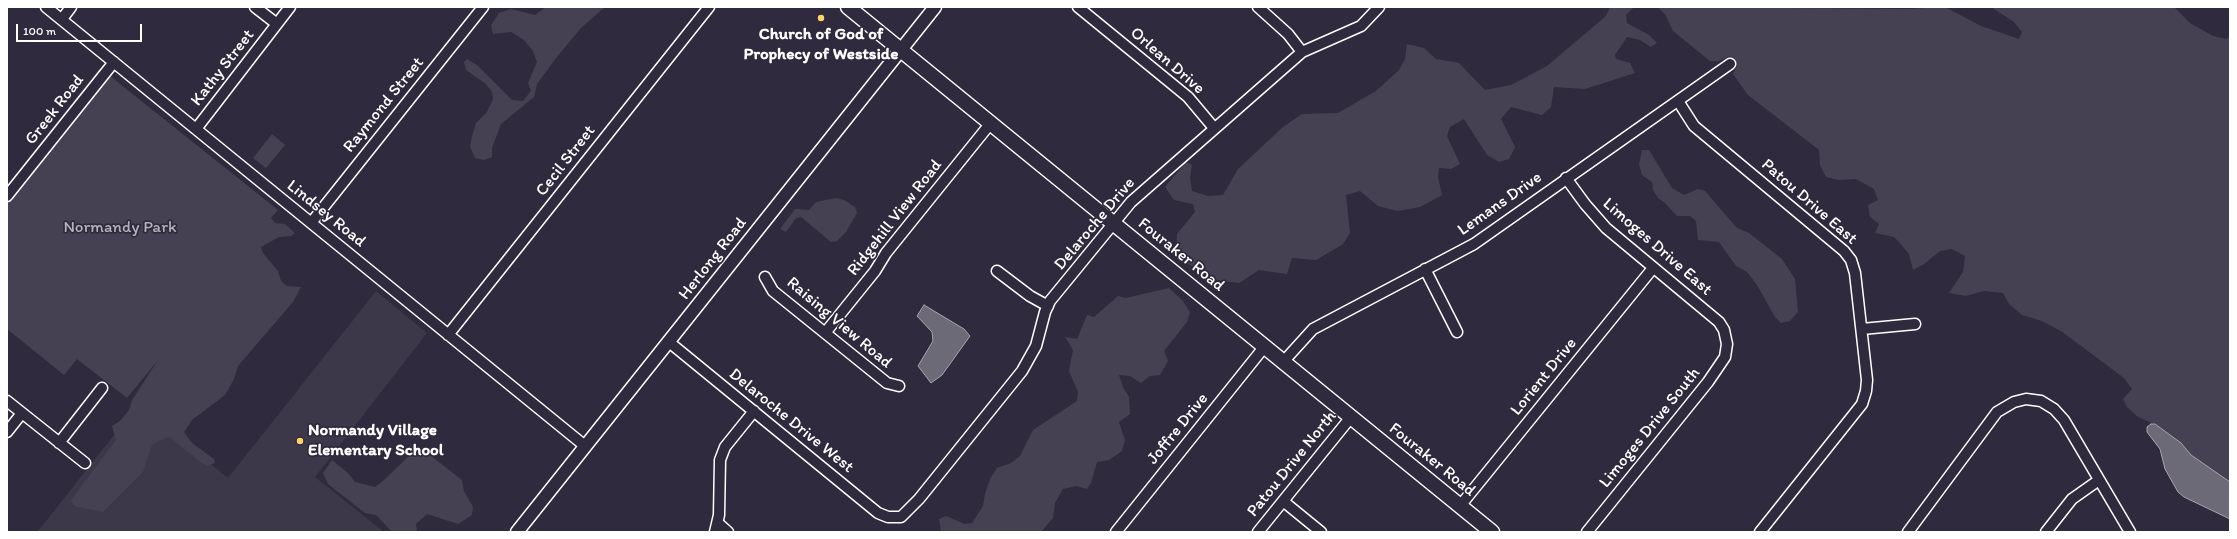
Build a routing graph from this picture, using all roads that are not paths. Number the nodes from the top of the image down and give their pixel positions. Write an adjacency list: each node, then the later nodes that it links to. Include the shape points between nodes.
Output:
1 (46, 7): 12 (street, Lindsey Road)
2 (71, 7): 12 (street)
3 (255, 7): 13 (street)
4 (290, 7): 13 (street, Kathy Street)
5 (483, 7): 24 (street, Raymond Street)
6 (709, 7): 35 (street, Cecil Street)
7 (848, 7): 14 (main road, Fouraker Road)
8 (935, 7): 14 (street, Herlong Road)
9 (1078, 7): 20 (street, Orlean Drive, via 1188,97)
10 (1258, 7): 15 (street, via 1288,34)
11 (1380, 7): 15 (street, Delaroche Drive, via 1361,26)
12 (62, 19): 16 (street, Lindsey Road)
13 (277, 24): 21 (street, Kathy Street)
14 (900, 50): 19 (main road, Fouraker Road); 37 (street, Herlong Road)
15 (1302, 52): 20 (street, Delaroche Drive)
16 (114, 62): 21 (street, Lindsey Road); 23 (street, Greek Road)
17 (1730, 64): 18 (street, Lemans Drive)
18 (1678, 101): 22 (street, Lemans Drive); 32 (street, Patou Drive East, via 1694,126 1844,251 1851,260 1855,273)
19 (990, 124): 25 (main road, Fouraker Road); 34 (street, Ridgehill View Road)
20 (1214, 128): 25 (street, Delaroche Drive, via 1142,191)
21 (196, 129): 24 (street, Lindsey Road)
22 (1566, 178): 26 (street, Limoges Drive East, via 1606,228); 27 (street, Lemans Drive, via 1474,244)
23 (7, 196)
24 (311, 223): 35 (street, Lindsey Road)
25 (1114, 224): 30 (street, Delaroche Drive); 38 (main road, Fouraker Road)
26 (1653, 268): 36 (street, Limoges Drive East, via 1719,322); 52 (street, Lorient Drive)
27 (1425, 269): 33 (street); 39 (street, Lemans Drive, via 1313,329)
28 (997, 270): 30 (street, via 1030,296)
29 (765, 276): 34 (street, Raising View Road, via 773,291)
30 (1048, 306): 53 (street, Delaroche Drive, via 1036,346 1022,371 919,499 901,517)
31 (1915, 324): 32 (street)
32 (1862, 329): 62 (street, Patou Drive East, via 1866,391 1862,404)
33 (1457, 332)
34 (825, 333): 40 (street, Raising View Road, via 887,383)
35 (448, 335): 48 (street, Lindsey Road)
36 (1727, 339): 61 (street, Limoges Drive South, via 1725,357 1708,382)
37 (669, 342): 43 (street, Delaroche Drive West); 48 (street, Herlong Road)
38 (1265, 346): 39 (main road, Fouraker Road); 57 (street, Joffre Drive)
39 (1284, 362): 45 (main road, Fouraker Road)
40 (899, 386)
41 (102, 388): 47 (street)
42 (7, 401): 44 (street)
43 (754, 411): 53 (street, Delaroche Drive West, via 878,513); 54 (street, via 725,447 720,460)
44 (22, 413): 46 (street); 47 (street)
45 (1351, 417): 51 (street, Patou Drive North); 52 (main road, Fouraker Road)
46 (7, 432)
47 (59, 443): 49 (street)
48 (585, 446): 55 (street, Herlong Road)
49 (85, 463)
50 (2099, 480): 63 (street, via 2064,420 2054,409 2040,401 2026,399 2014,402 1997,412); 64 (street, via 2072,499); 65 (street)
51 (1283, 501): 58 (street, Patou Drive North); 59 (street)
52 (1460, 506): 60 (main road, Fouraker Road)
53 (896, 518)
54 (716, 528): 56 (street)
55 (517, 532)
56 (728, 532)
57 (1116, 532)
58 (1258, 532)
59 (1321, 532)
60 (1492, 532)
61 (1587, 532)
62 (1760, 532)
63 (1908, 532)
64 (2046, 532)
65 (2130, 532)

